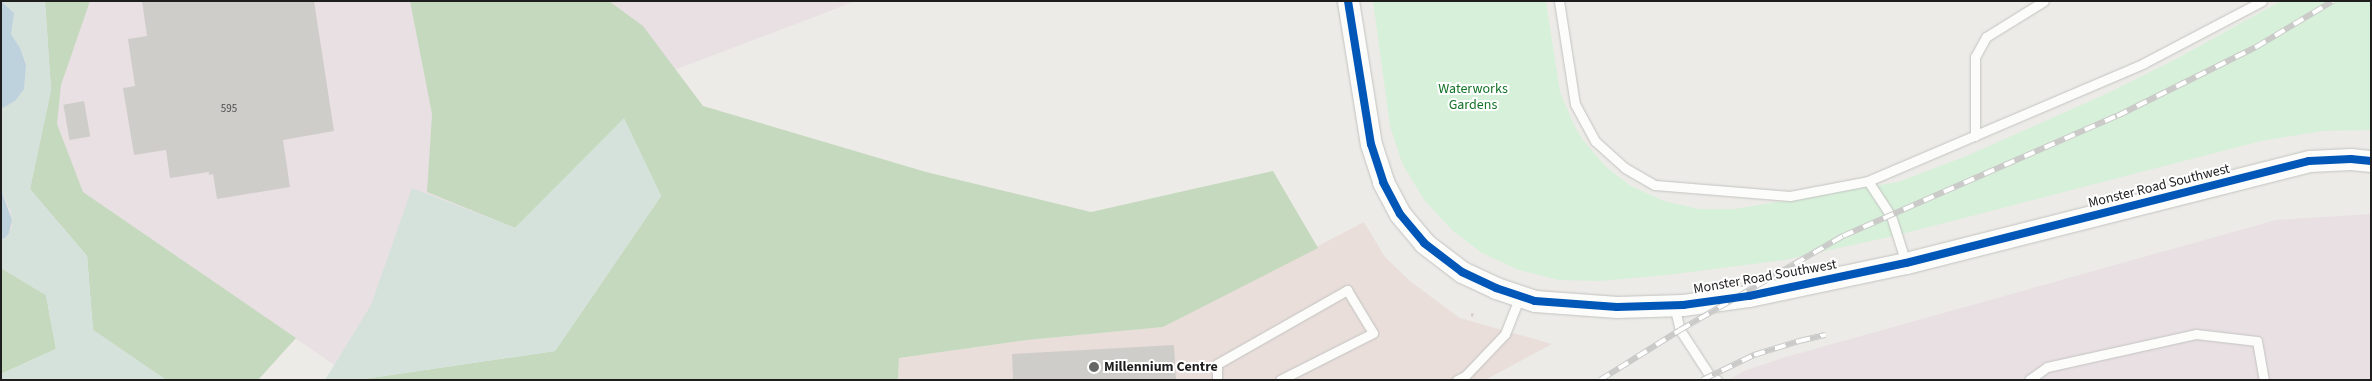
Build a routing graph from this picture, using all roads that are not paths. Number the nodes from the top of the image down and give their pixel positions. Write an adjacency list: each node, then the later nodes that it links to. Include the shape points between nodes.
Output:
1 (1348, 1): 10 (street, Monster Road Southwest, via 1371,144 1383,182 1400,214 1424,243 1462,272)
2 (1559, 1): 8 (lane, via 1575,104 1595,141 1625,168 1655,184 1790,196)
3 (2044, 1): 5 (lane)
4 (2262, 1): 6 (lane, via 2144,63)
5 (2031, 4): 6 (lane, via 1986,37 1975,57)
6 (1976, 136): 8 (lane)
7 (2371, 161): 9 (street, Monster Road Southwest, via 2309,161)
8 (1868, 181): 9 (lane, via 1891,216)
9 (1906, 262): 11 (street, Monster Road Southwest, via 1749,296)
10 (1520, 296): 11 (street, Monster Road Southwest, via 1580,306); 14 (lane, via 1505,334 1465,376)
11 (1674, 305): 15 (lane, via 1680,330 1710,376)
12 (1217, 380): 13 (lane, via 1217,364 1347,290 1373,333)
13 (1280, 380)
14 (1457, 380)
15 (1717, 380)
16 (2029, 380): 17 (lane, via 2047,367 2196,334 2257,341)
17 (2264, 380)

